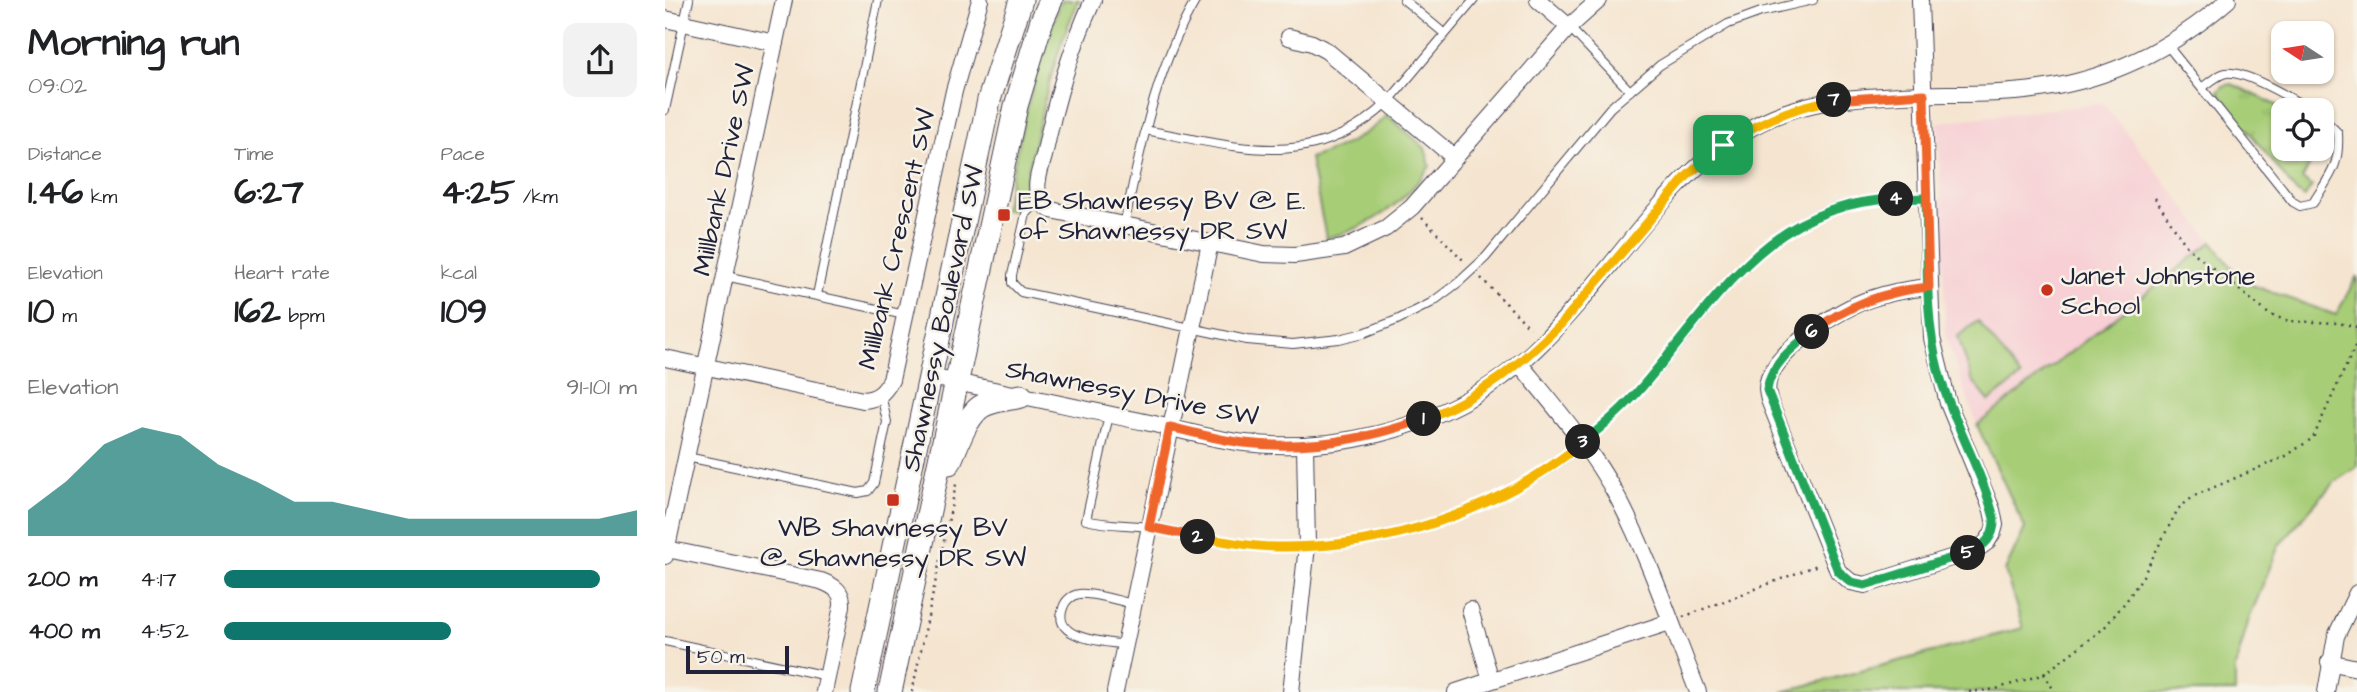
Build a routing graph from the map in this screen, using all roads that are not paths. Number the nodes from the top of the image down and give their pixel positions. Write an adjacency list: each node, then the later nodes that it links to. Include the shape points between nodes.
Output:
1 (689, 0): 17 (lane)
2 (784, 0): 21 (street, Millbank Drive SW)
3 (878, 0): 38 (lane)
4 (980, 0): 39 (street, Millbank Crescent SW, via 954,90)
5 (1021, 0): 44 (main road, Shawnessy Boulevard SW, via 989,100)
6 (1051, 0): 45 (main road, Shawnessy Boulevard SW, via 1016,106)
7 (1093, 0): 33 (street, via 1061,81 1037,184)
8 (1196, 0): 30 (lane, via 1171,52)
9 (1404, 0): 19 (lane)
10 (1474, 0): 19 (lane)
11 (1538, 0): 18 (street)
12 (1599, 0): 18 (street)
13 (1813, 0): 24 (lane, via 1728,24 1660,65)
14 (1920, 0): 25 (street)
15 (2228, 0): 22 (street, Shawnessy Drive SW)
16 (665, 19): 17 (street)
17 (684, 23): 21 (street); 28 (lane)
18 (1569, 27): 24 (lane); 31 (street)
19 (1445, 34): 27 (lane)
20 (1289, 37): 27 (street, via 1327,51)
21 (775, 43): 36 (street, Millbank Drive SW)
22 (2168, 46): 23 (lane); 25 (street, Shawnessy Drive SW, via 2117,70 2074,83 2000,93)
23 (2203, 87): 26 (lane, via 2229,72); 29 (lane, via 2299,206 2313,203 2334,170 2339,154)
24 (1630, 91): 40 (lane, via 1610,108 1486,257 1431,303 1339,339 1293,344)
25 (1924, 94): 32 (street); 42 (street, Shawnessy Drive SW, via 1807,105 1753,126 1723,145 1687,176 1561,324)
26 (2288, 98)
27 (1388, 102): 30 (lane, via 1345,132 1301,148 1243,148); 31 (street)
28 (665, 110)
29 (2334, 129)
30 (1145, 130): 34 (lane)
31 (1455, 158): 35 (street, via 1399,219 1344,248 1282,256)
32 (1926, 198): 37 (street); 50 (lane, via 1881,199 1831,209 1777,237 1734,277 1633,397)
33 (1040, 200): 34 (street, via 1051,209); 40 (lane, via 1026,214 1012,275 1016,289)
34 (1124, 225): 35 (street)
35 (1210, 243): 40 (street)
36 (725, 276): 38 (lane); 43 (street, Millbank Drive SW)
37 (1929, 287): 37 (street, via 1869,299 1831,318 1801,341 1768,380 1769,400 1838,571 1865,585 1976,550 1987,542 1995,525 1939,374)
38 (817, 295): 39 (lane)
39 (905, 315): 46 (street, Millbank Crescent SW, via 891,380)
40 (1191, 330): 49 (street)
41 (665, 358): 43 (street, Millbank Crescent SW)
42 (1519, 363): 50 (street); 51 (street, Shawnessy Drive SW, via 1483,390 1433,415 1369,436)
43 (706, 367): 46 (street, Millbank Crescent SW, via 863,400); 52 (street, Millbank Drive SW)
44 (930, 377): 45 (street, Shawnessy Drive SW); 67 (main road, Shawnessy Boulevard SW)
45 (956, 382): 47 (street, Shawnessy Drive SW); 54 (main road, Shawnessy Boulevard SW)
46 (881, 394): 52 (lane, via 887,422 874,483 868,491 858,493)
47 (1021, 396): 48 (street, Shawnessy Drive SW); 54 (main road, via 978,409 964,429)
48 (1109, 415): 49 (street, Shawnessy Drive SW); 53 (lane, via 1086,520)
49 (1170, 427): 51 (street, Shawnessy Drive SW, via 1244,443); 53 (street)
50 (1584, 442): 55 (lane, via 1559,463 1460,512 1408,531); 60 (street, via 1618,497)
51 (1305, 445): 55 (street)
52 (687, 457): 56 (street, Millbank Drive SW)
53 (1149, 527): 55 (lane, via 1234,543); 58 (street)
54 (922, 542): 68 (main road, Shawnessy Boulevard SW)
55 (1307, 546): 70 (street)
56 (666, 552): 66 (street, via 835,587 842,606)
57 (2357, 593): 63 (street, via 2341,621)
58 (1133, 604): 62 (street); 62 (lane, via 1080,594 1068,599 1062,611 1062,622 1073,635)
59 (1470, 610): 65 (street)
60 (1670, 622): 65 (street); 72 (street)
61 (665, 641): 66 (lane)
62 (1124, 645): 69 (street)
63 (2329, 662): 64 (street); 73 (street)
64 (2357, 668)
65 (1492, 680): 71 (street)
66 (826, 684)
67 (863, 692)
68 (890, 692)
69 (1115, 692)
70 (1291, 692)
71 (1456, 692)
72 (1698, 692)
73 (2326, 692)

